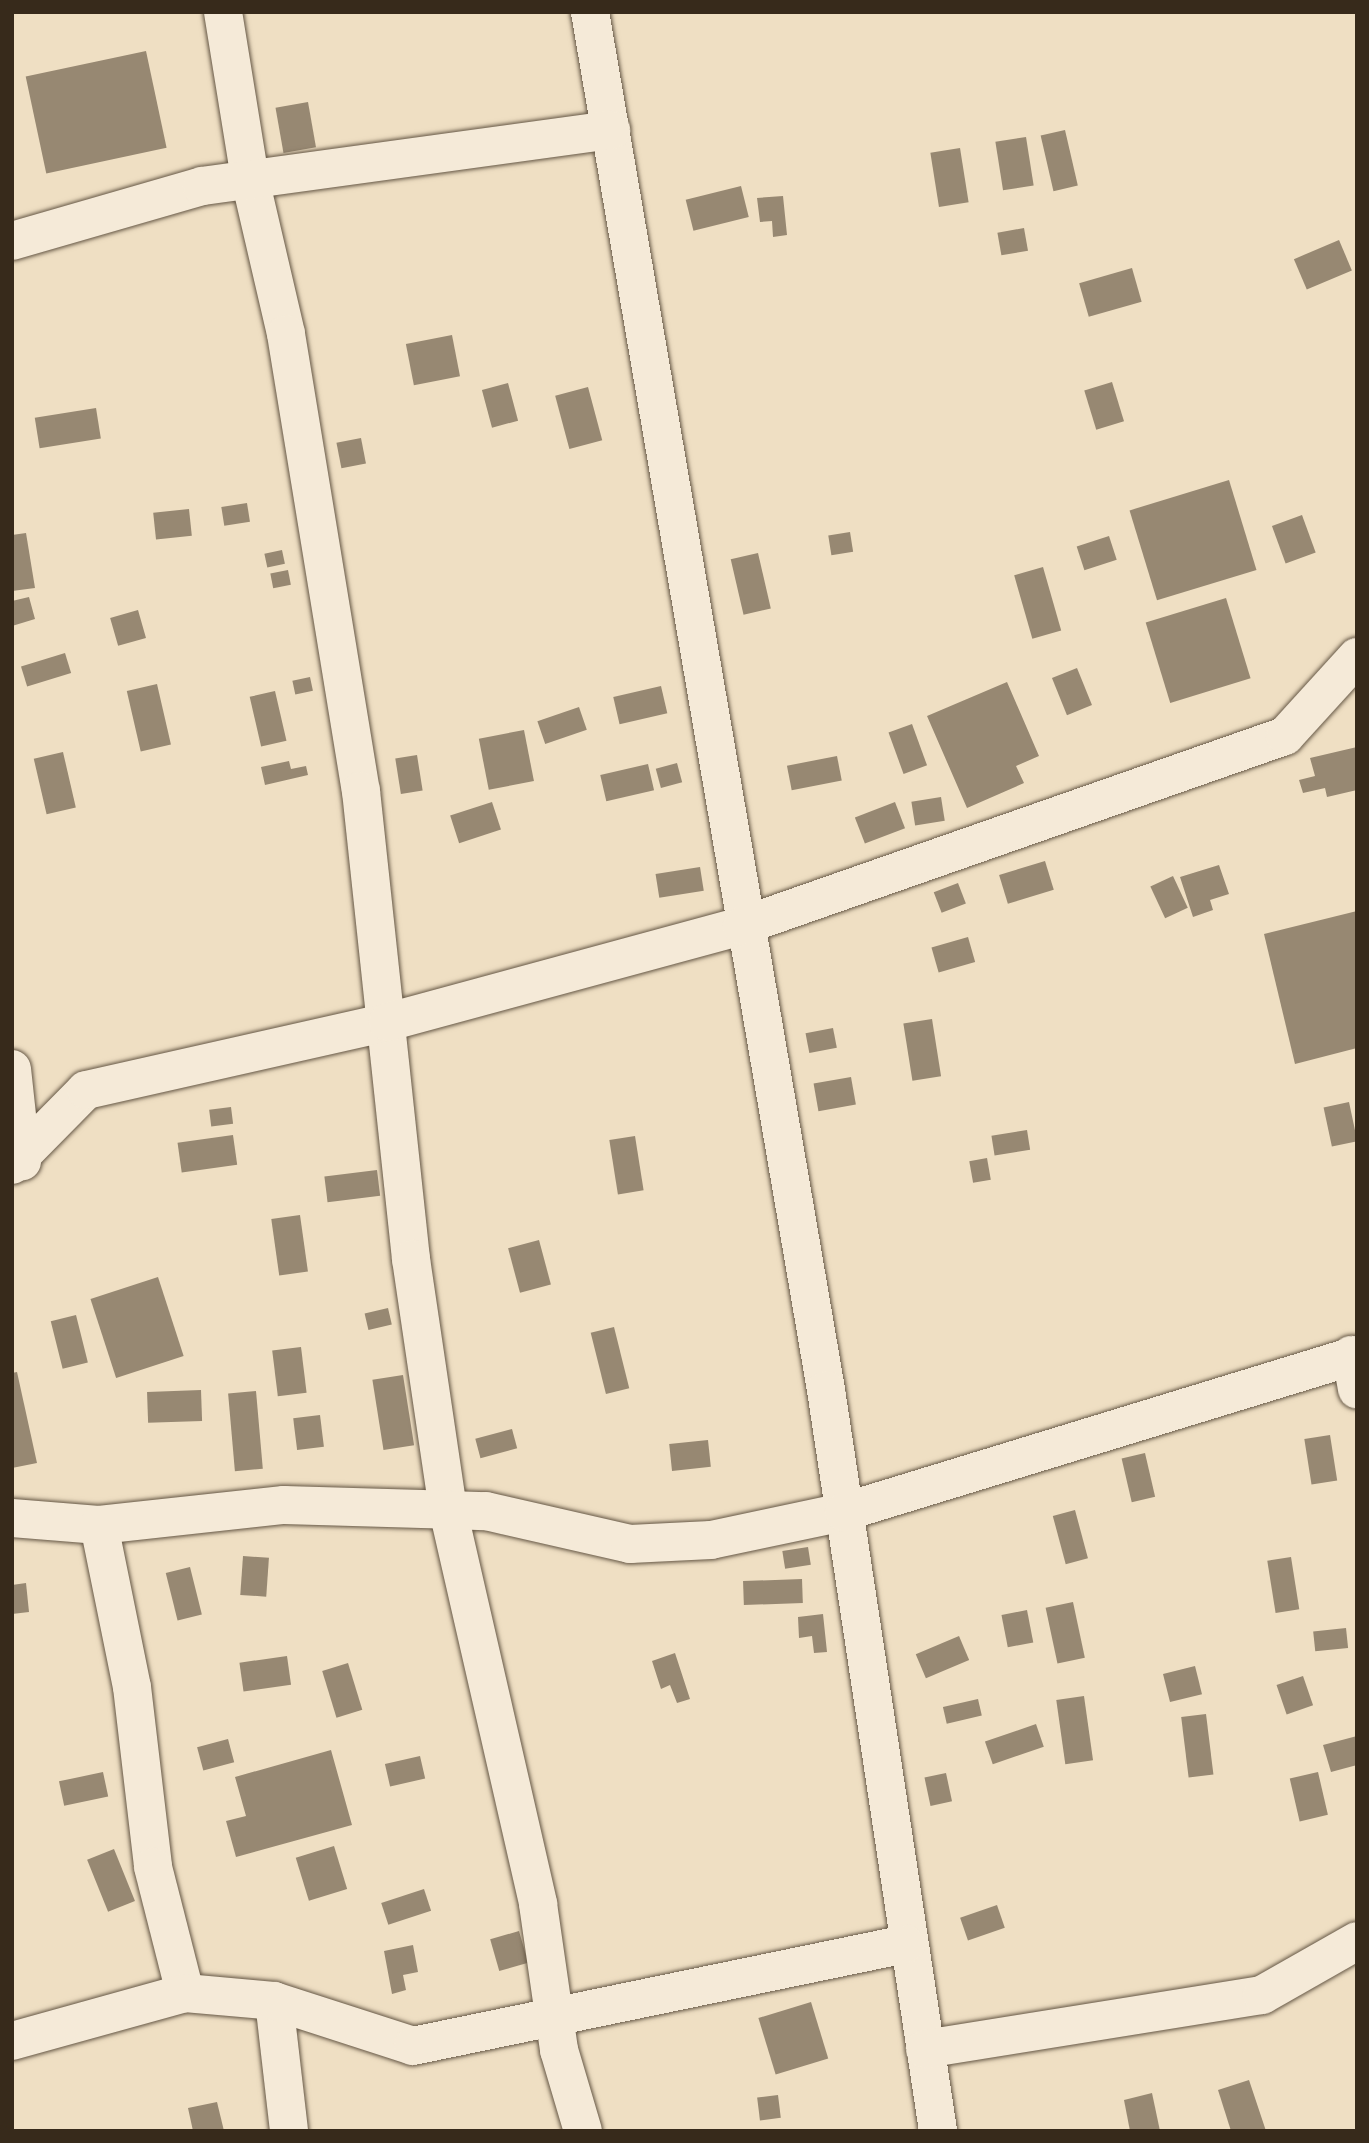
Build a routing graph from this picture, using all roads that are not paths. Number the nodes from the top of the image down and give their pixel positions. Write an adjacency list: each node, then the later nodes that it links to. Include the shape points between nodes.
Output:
1 (223, 12): 4 (street)
2 (590, 12): 3 (street)
3 (611, 130): 4 (street); 7 (street)
4 (250, 179): 5 (street, via 201,186); 8 (street, via 286,334 361,791)
5 (12, 241)
6 (1357, 657): 7 (street, via 1286,736)
7 (742, 926): 8 (street); 13 (street)
8 (388, 1022): 10 (street, via 86,1090); 12 (street, via 411,1259)
9 (12, 1069): 10 (street)
10 (17, 1163)
11 (1355, 1366): 13 (street)
12 (448, 1510): 13 (street, via 486,1511 630,1544 711,1540); 15 (street, via 284,1505); 20 (street)
13 (844, 1511): 17 (street)
14 (12, 1518): 15 (street)
15 (99, 1525): 18 (street, via 132,1687 153,1867)
16 (1357, 1941): 22 (street, via 1262,1995)
17 (906, 1944): 20 (street); 22 (street)
18 (185, 1993): 19 (street); 21 (street)
19 (274, 2001): 20 (street, via 413,2046); 23 (street)
20 (559, 2015): 24 (street, via 559,2050)
21 (12, 2041)
22 (925, 2049): 25 (street)
23 (289, 2131)
24 (583, 2131)
25 (938, 2131)

